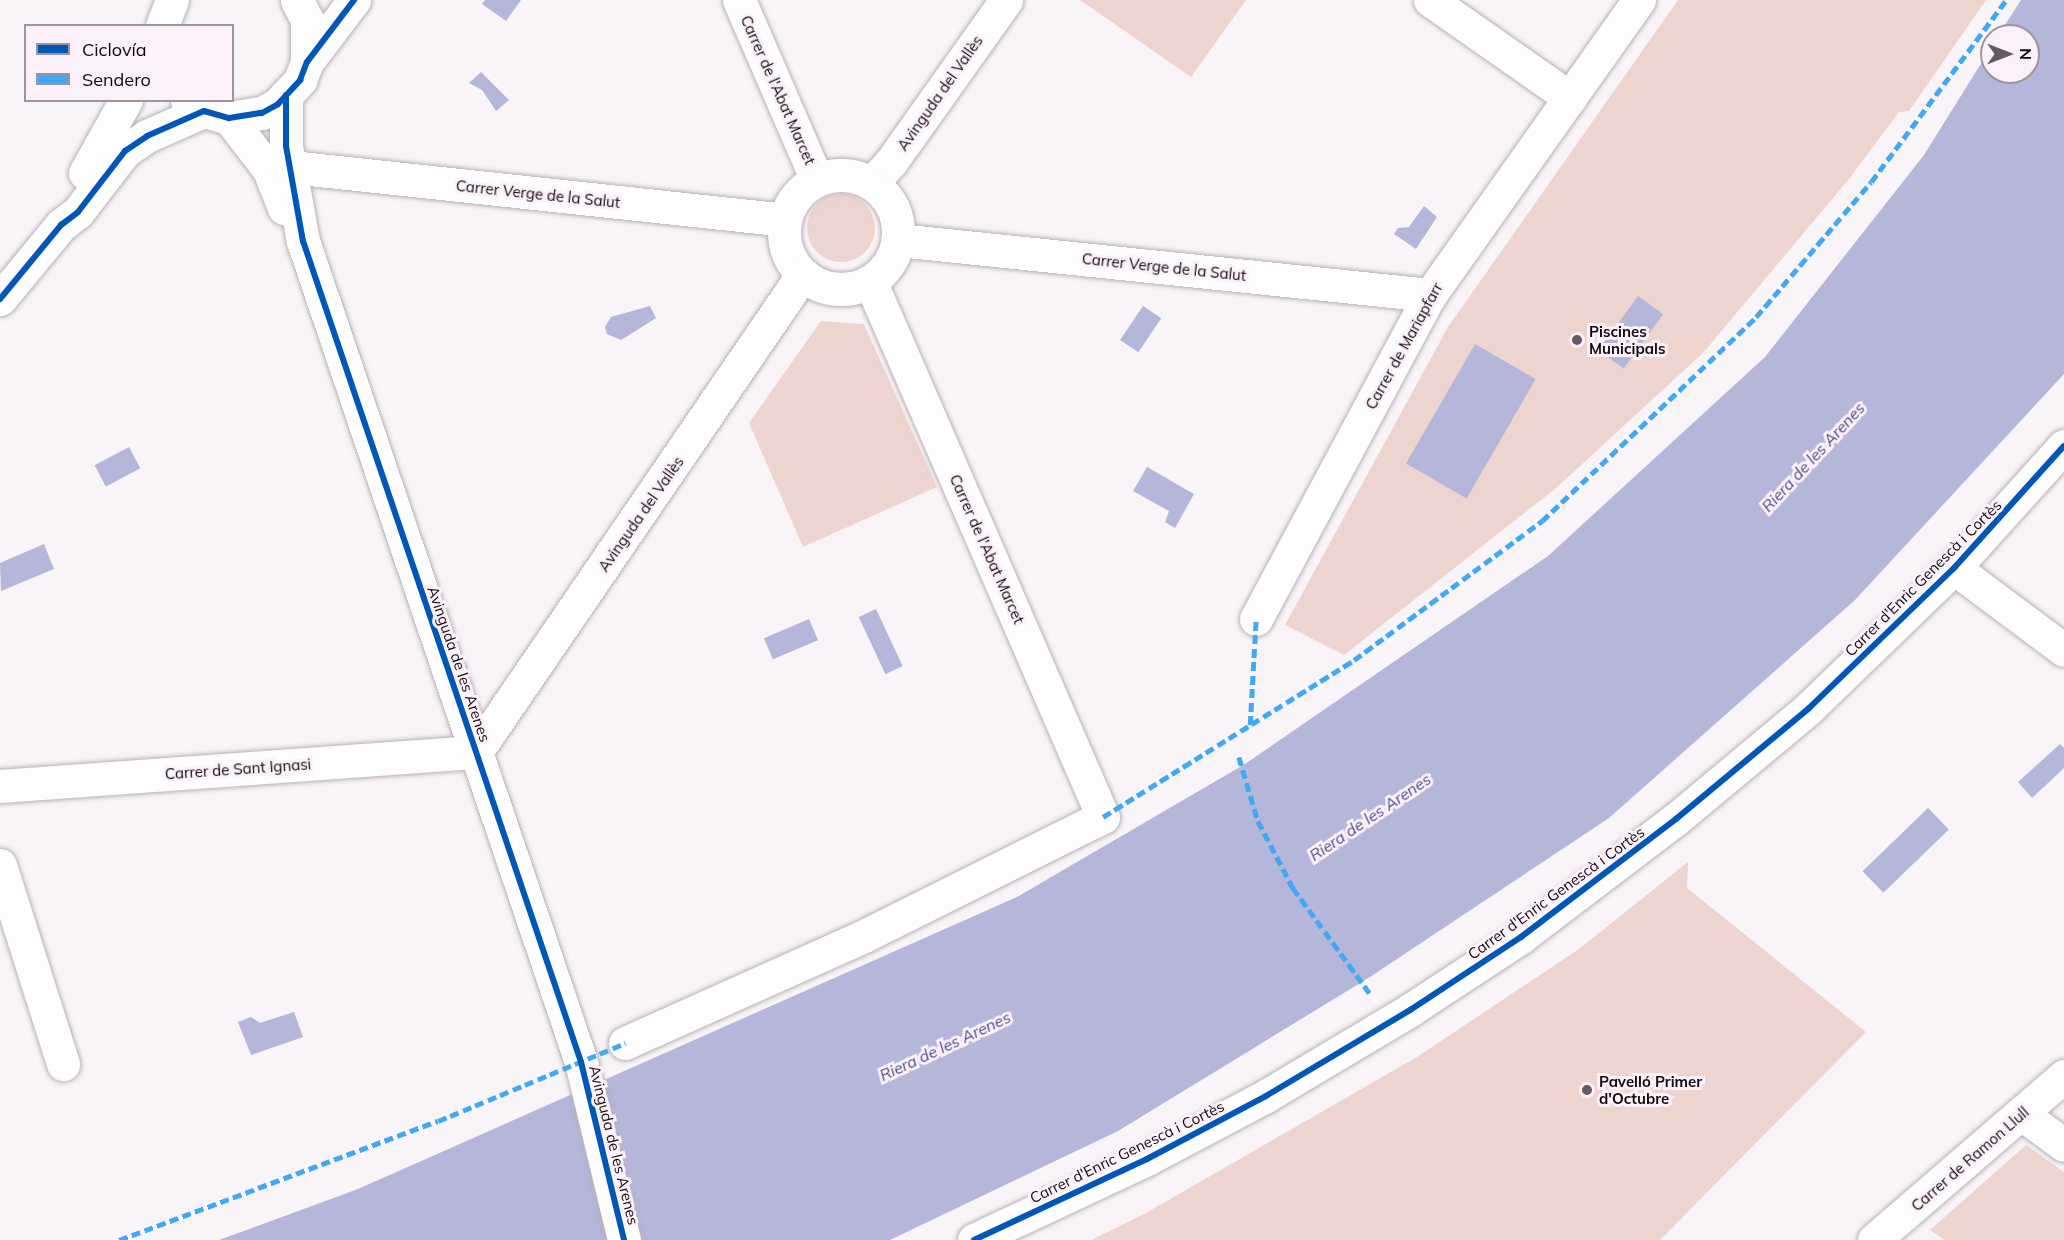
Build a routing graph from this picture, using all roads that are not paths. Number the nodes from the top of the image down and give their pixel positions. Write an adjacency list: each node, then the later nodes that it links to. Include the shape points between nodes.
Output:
1 (172, 0): 8 (street)
2 (297, 0): 9 (street, via 307,20)
3 (354, 0): 9 (street)
4 (739, 0): 15 (street, Carrer de l'Abat Marcet)
5 (1006, 0): 16 (street, Avinguda del Vallès)
6 (1430, 0): 11 (street)
7 (1639, 0): 11 (street, Carrer de Mariapfarr)
8 (163, 24)
9 (306, 62): 10 (street, via 300,80)
10 (286, 95): 13 (street, via 262,113); 14 (street, Avinguda de les Arenes, via 284,120)
11 (1570, 98): 23 (street, Carrer de Mariapfarr)
12 (125, 102): 18 (street, via 62,208)
13 (207, 110): 18 (street, via 147,136 124,151 78,212); 20 (street, Avinguda de les Arenes, via 269,170 281,203)
14 (291, 167): 17 (street, Carrer Verge de la Salut); 20 (street, Avinguda de les Arenes)
15 (818, 180): 16 (street, via 836,175); 17 (street, via 797,197)
16 (872, 183): 19 (street, via 893,207)
17 (786, 220): 21 (street, via 785,240 791,259)
18 (61, 225): 24 (street)
19 (898, 240): 22 (street, via 884,270); 23 (street, Carrer Verge de la Salut)
20 (303, 241): 29 (street, Avinguda de les Arenes)
21 (803, 274): 22 (street, via 828,288 843,289); 29 (street, Avinguda del Vallès)
22 (870, 281): 32 (street, Carrer de l'Abat Marcet, via 1103,816 864,936)
23 (1430, 295): 27 (street, Carrer de Mariapfarr)
24 (0, 299)
25 (2064, 446): 26 (street, Carrer d'Enric Genescà i Cortès)
26 (1954, 568): 28 (street); 38 (street, Carrer d'Enric Genescà i Cortès, via 1809,708 1676,819 1521,937 1410,1010 1266,1096 1147,1159)
27 (1256, 619)
28 (2064, 650)
29 (476, 752): 30 (street, Carrer de Sant Ignasi); 37 (street, Avinguda de les Arenes, via 581,1062)
30 (0, 786)
31 (0, 865): 33 (street)
32 (625, 1043)
33 (63, 1064)
34 (2064, 1076): 35 (street, Carrer de Ramon Llull)
35 (2022, 1114): 36 (street); 39 (street, Carrer de Ramon Llull)
36 (2064, 1144)
37 (624, 1240)
38 (975, 1240)
39 (1874, 1240)

